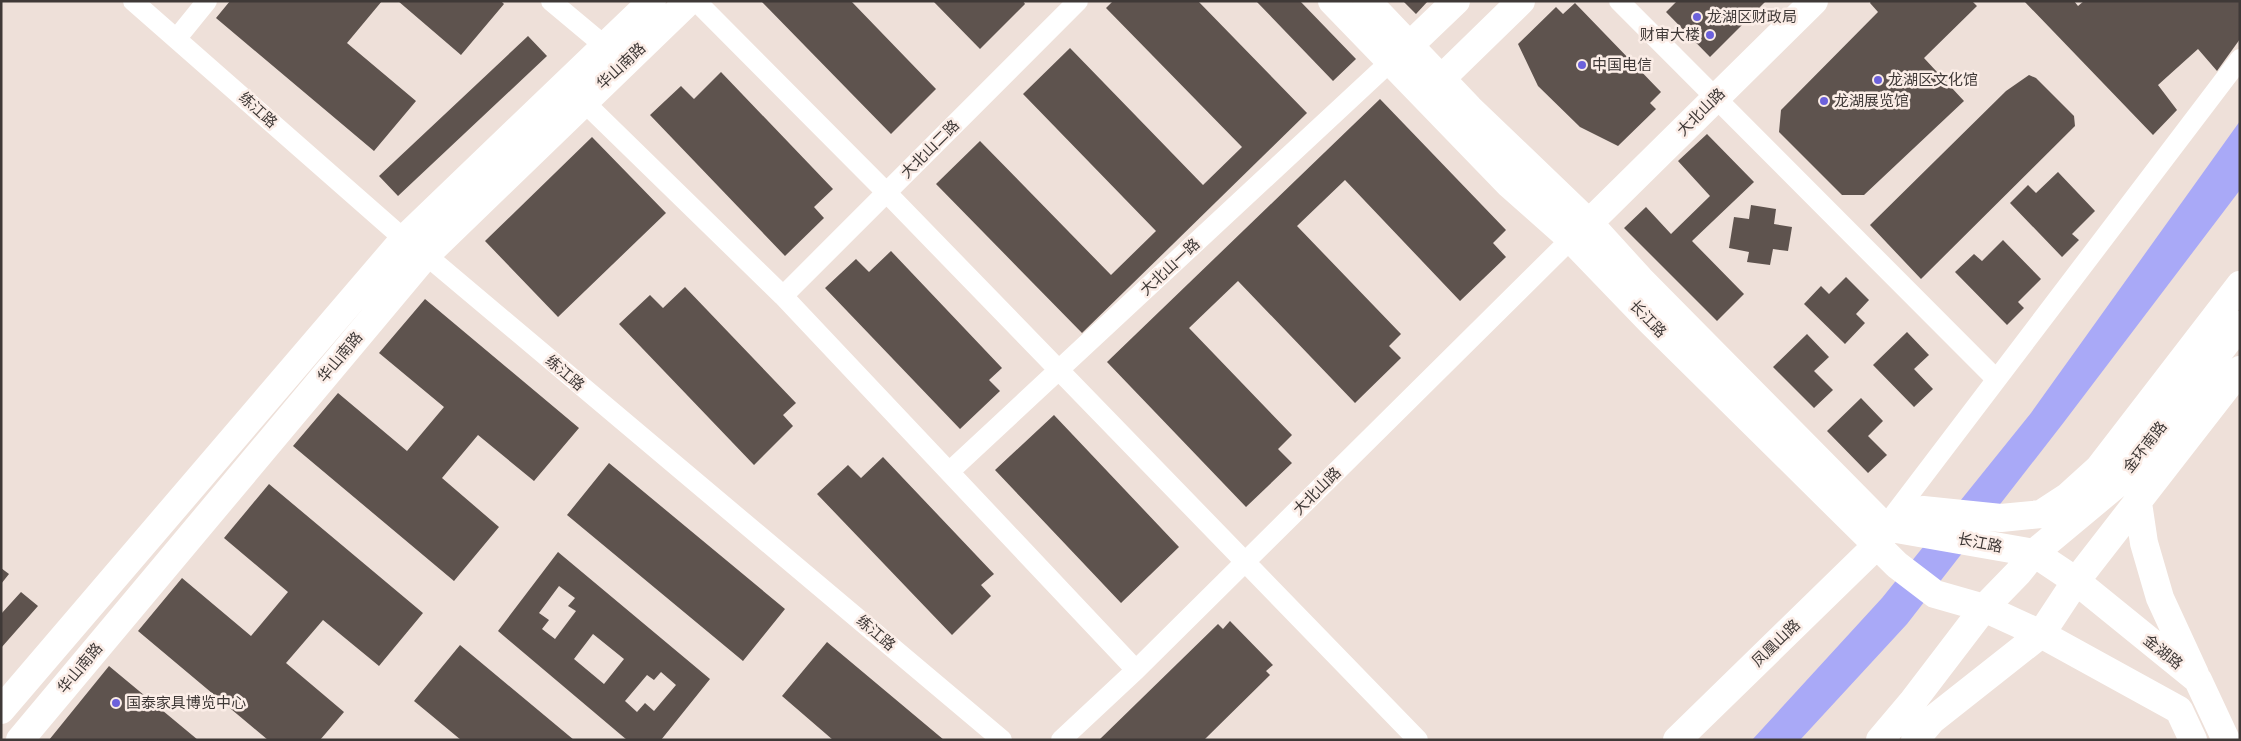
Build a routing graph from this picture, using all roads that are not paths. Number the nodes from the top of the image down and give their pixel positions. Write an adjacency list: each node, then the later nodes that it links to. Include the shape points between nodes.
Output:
1 (133, 1): 14 (street, 练江路)
2 (208, 1): 14 (street)
3 (551, 1): 15 (street)
4 (652, 1): 15 (street, 华山南路)
5 (689, 1): 20 (street, 华山南路)
6 (696, 1): 21 (street)
7 (1078, 1): 21 (street, 大北山二路)
8 (1332, 1): 16 (street, 长江路)
9 (1367, 1): 16 (street, 长江路)
10 (1456, 1): 16 (street, 大北山一路)
11 (1521, 1): 18 (street)
12 (1619, 1): 19 (street)
13 (1814, 1): 19 (street, 大北山路)
14 (177, 38): 23 (street, 练江路)
15 (606, 47): 23 (street, 华山南路)
16 (1401, 53): 18 (street, 长江路); 22 (street, 长江路, via 1510,184); 29 (street, 大北山一路)
17 (2240, 59): 30 (street)
18 (1442, 78): 22 (street, 长江路)
19 (1714, 99): 22 (street, 大北山路); 30 (street)
20 (583, 101): 24 (street, 华山南路); 26 (street)
21 (886, 192): 26 (street, 大北山二路); 29 (street)
22 (1580, 231): 34 (street, 长江路, via 1640,279); 35 (street, 大北山路)
23 (404, 239): 24 (street, 练江路); 41 (street, 华山南路)
24 (426, 256): 42 (street, 华山南路); 43 (street, 练江路)
25 (2240, 285): 33 (street, via 2099,468 2067,497 2041,514)
26 (783, 296): 31 (street)
27 (2240, 325): 36 (street, 金环南路, via 2118,483)
28 (2240, 370): 32 (street, 金环南路)
29 (1058, 371): 31 (street, 大北山一路); 35 (street)
30 (1996, 379): 34 (street)
31 (950, 472): 39 (street)
32 (2138, 502): 37 (street, 金环南路); 40 (street, via 2144,543 2160,598)
33 (1927, 522): 34 (street, 长江路); 36 (street, 长江路, via 1972,542)
34 (1880, 536): 36 (street, 长江路, via 1897,565 1935,594); 46 (street, 凤凰山路)
35 (1245, 563): 39 (street, 大北山路); 45 (street)
36 (2009, 581): 37 (street, 金湖路); 38 (street); 47 (street, 金环南路)
37 (2076, 581): 38 (street, 金环南路); 40 (street, 金湖路)
38 (2041, 634): 48 (street, via 1932,720); 49 (street, via 2179,710)
39 (1136, 670): 44 (street, 大北山路)
40 (2198, 680): 50 (street, 金湖路)
41 (1, 710)
42 (20, 740)
43 (1002, 740)
44 (1062, 740)
45 (1418, 740)
46 (1677, 740)
47 (1880, 740)
48 (1915, 740)
49 (2193, 740)
50 (2226, 740)

